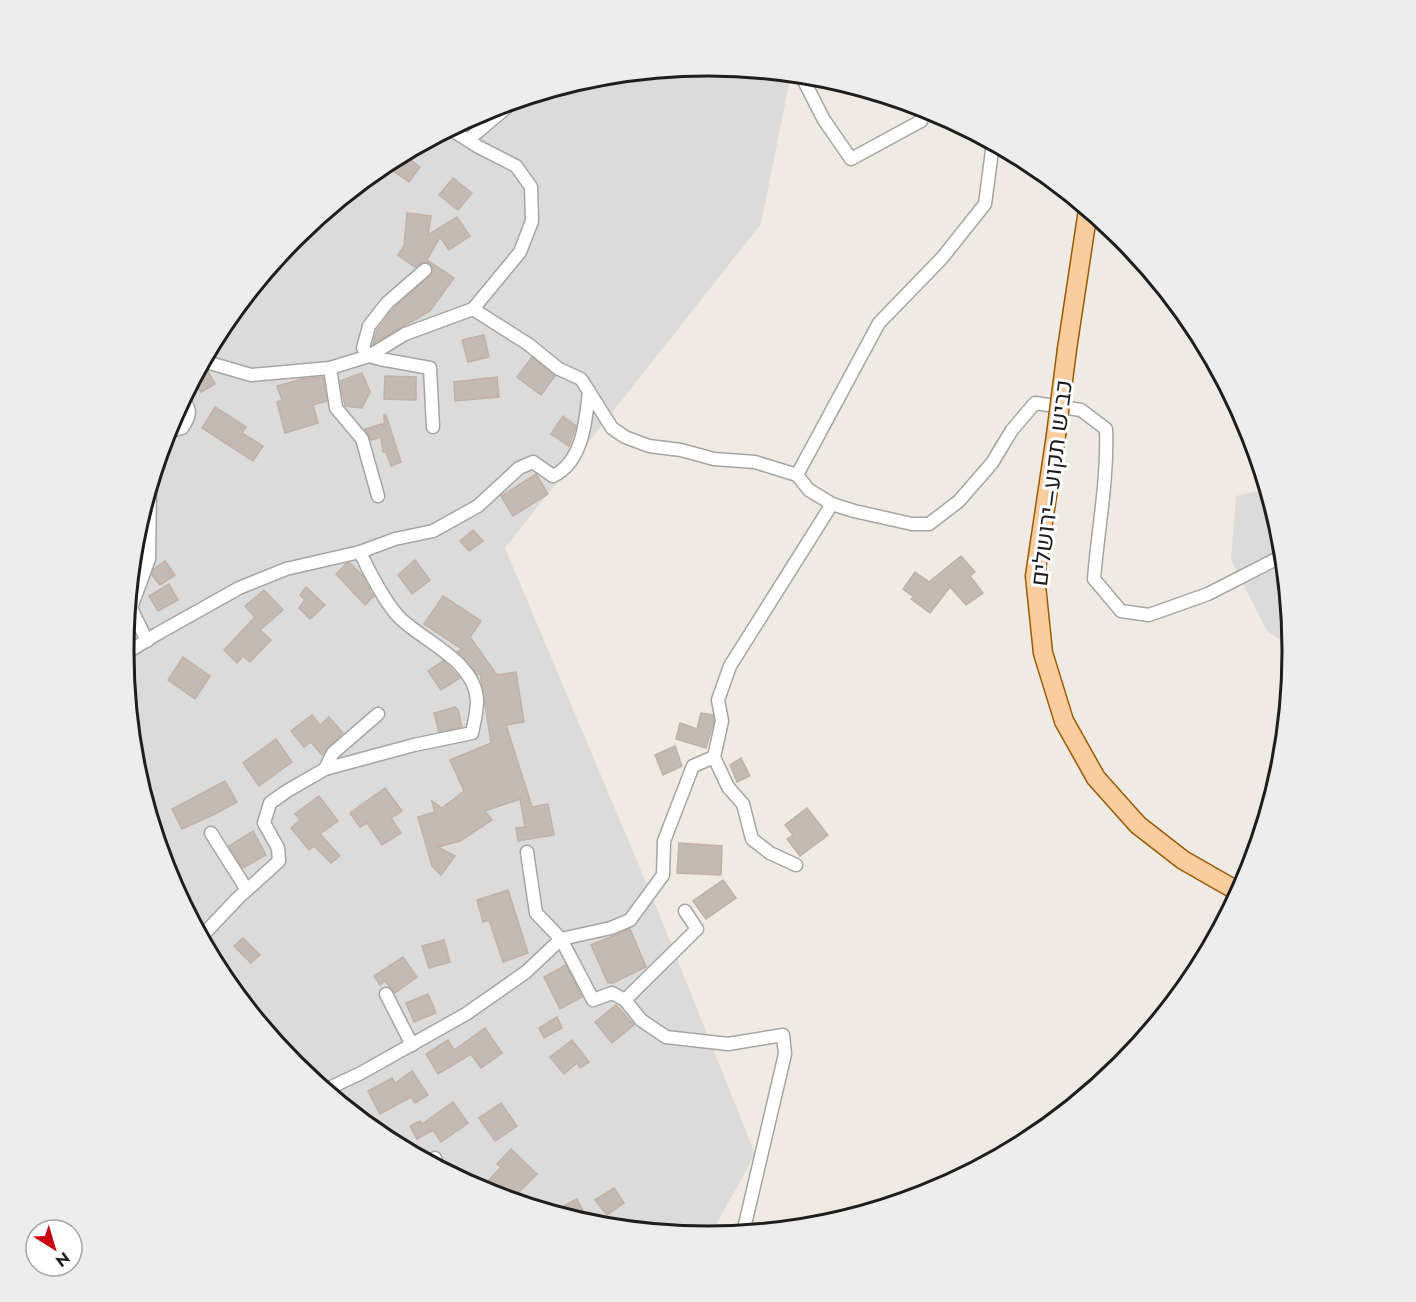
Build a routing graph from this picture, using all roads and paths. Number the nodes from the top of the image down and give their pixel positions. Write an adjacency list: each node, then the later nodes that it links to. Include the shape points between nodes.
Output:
1 (806, 85): 3 (street, via 851,159)
2 (495, 118): 5 (street)
3 (922, 118)
4 (458, 134): 5 (street)
5 (468, 140): 9 (street, via 516,166 531,187 532,221 520,252)
6 (992, 151): 17 (street, via 985,204 942,258 879,323)
7 (1087, 219): 33 (main road, כביש תקוע–ירושלים, bridge, via 1035,576 1043,653 1064,721 1096,778 1138,825 1183,860)
8 (425, 270): 10 (street, via 387,303 369,326 363,348)
9 (473, 309): 10 (street, via 405,334); 13 (street, via 559,369 581,379)
10 (369, 356): 12 (street); 15 (street, via 430,368)
11 (211, 363): 12 (street, via 251,375)
12 (330, 368): 18 (street, via 336,408 362,440)
13 (589, 391): 17 (street, via 612,428 625,437 714,459 755,462); 21 (street, via 580,442 575,457 562,472 554,476 533,462 519,468 478,506 433,531)
14 (188, 407): 16 (street, via 189,416)
15 (433, 427)
16 (178, 429)
17 (797, 475): 19 (street, via 809,490)
18 (378, 496)
19 (832, 504): 22 (street, via 912,524 929,524 974,485 1035,403 1081,410 1106,429 1107,459 1094,579 1120,611 1149,615 1208,594); 28 (street, via 730,666 718,700 723,721)
20 (150, 516): 23 (street, via 150,559)
21 (360, 552): 25 (street, via 286,569 239,588); 29 (street, via 400,618 460,664 477,698 476,710 472,733)
22 (1275, 560)
23 (136, 595)
24 (135, 617): 25 (street)
25 (147, 641): 26 (street)
26 (134, 649)
27 (378, 714): 29 (street, via 333,753)
28 (714, 757): 32 (street, via 728,787 743,804 752,839); 37 (street, via 693,766 664,841 663,875 630,920)
29 (325, 769): 34 (street, via 270,803 264,823 278,848 279,861)
30 (212, 833): 34 (street)
31 (527, 852): 37 (street, via 536,913)
32 (796, 865)
33 (1231, 888)
34 (248, 890): 36 (street)
35 (685, 911): 39 (street, via 697,929)
36 (207, 931)
37 (561, 939): 39 (street, via 593,1000 612,993); 40 (street, via 526,972 466,1014)
38 (386, 994): 40 (street)
39 (625, 999): 42 (street, via 641,1020 666,1037 728,1044 783,1035 784,1054)
40 (412, 1045): 41 (street)
41 (333, 1086)
42 (744, 1224)

